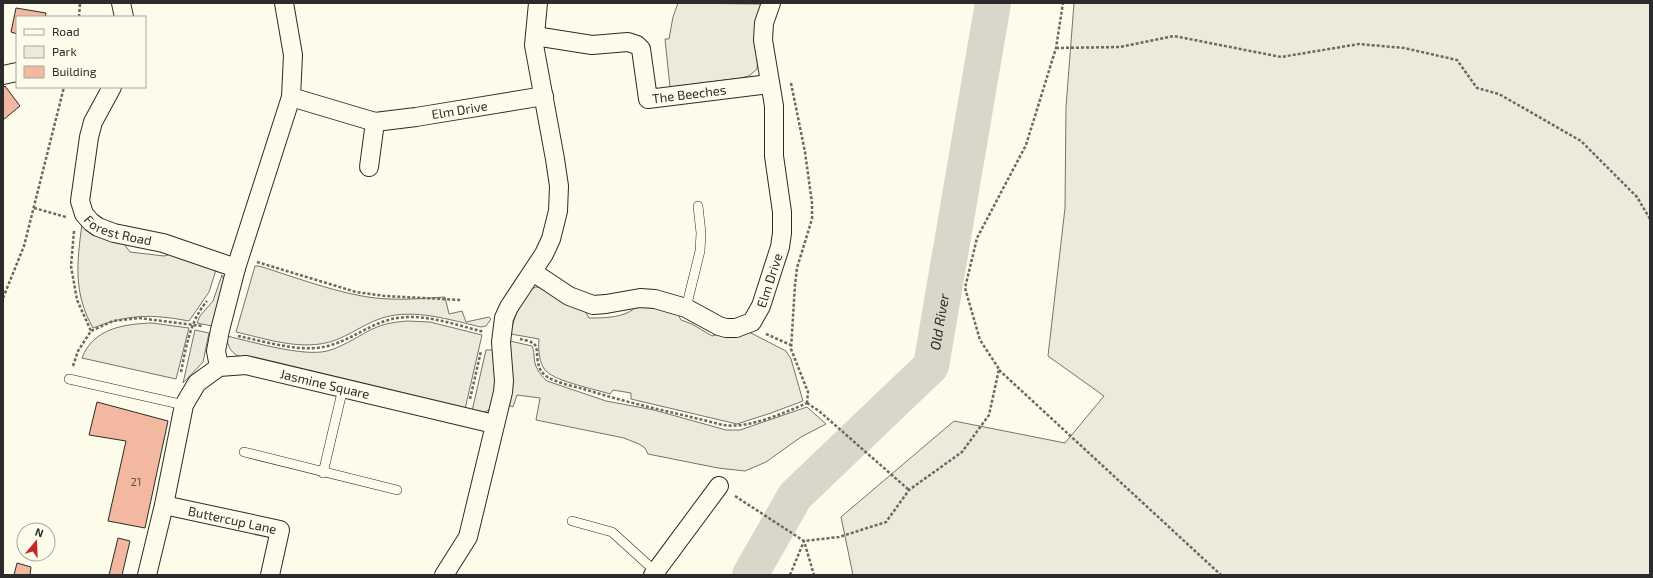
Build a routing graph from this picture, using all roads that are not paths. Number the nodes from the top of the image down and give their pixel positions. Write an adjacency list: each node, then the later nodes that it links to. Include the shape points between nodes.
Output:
1 (121, 3): 5 (street)
2 (284, 3): 12 (street, via 293,55)
3 (538, 3): 6 (street)
4 (771, 3): 9 (street, Elm Drive, via 764,23)
5 (124, 16)
6 (535, 36): 9 (street, The Beeches, via 592,45 628,42 637,45 641,49 648,99); 11 (street, via 534,45)
7 (16, 72): 8 (street)
8 (3, 75)
9 (769, 84): 18 (street, Elm Drive, via 774,106 774,156 782,234 761,306 748,324 736,328 719,326)
10 (111, 88): 16 (street, Forest Road, via 93,122 89,136 80,201 84,214 98,227 114,233)
11 (544, 96): 13 (street, Elm Drive); 17 (street, via 559,186 558,211 551,239)
12 (291, 97): 13 (street, Elm Drive); 16 (street)
13 (375, 122): 14 (street)
14 (369, 167)
15 (698, 206): 18 (lane, via 700,251)
16 (238, 262): 19 (street, via 216,351)
17 (533, 272): 18 (street, via 569,296 593,305 640,298 655,299); 23 (street, via 493,333 504,381)
18 (686, 308)
19 (219, 367): 21 (street, Jasmine Square, via 246,365); 22 (street, via 197,384)
20 (69, 379): 22 (lane)
21 (343, 388): 23 (street, Jasmine Square); 25 (lane)
22 (184, 405): 28 (street)
23 (494, 424): 33 (street, via 468,537)
24 (244, 452): 25 (lane)
25 (323, 473): 27 (lane)
26 (719, 486): 30 (street)
27 (397, 490)
28 (164, 505): 31 (street); 32 (street, Buttercup Lane, via 280,530)
29 (572, 521): 30 (lane, via 612,532)
30 (654, 573)
31 (147, 575)
32 (270, 575)
33 (444, 575)

